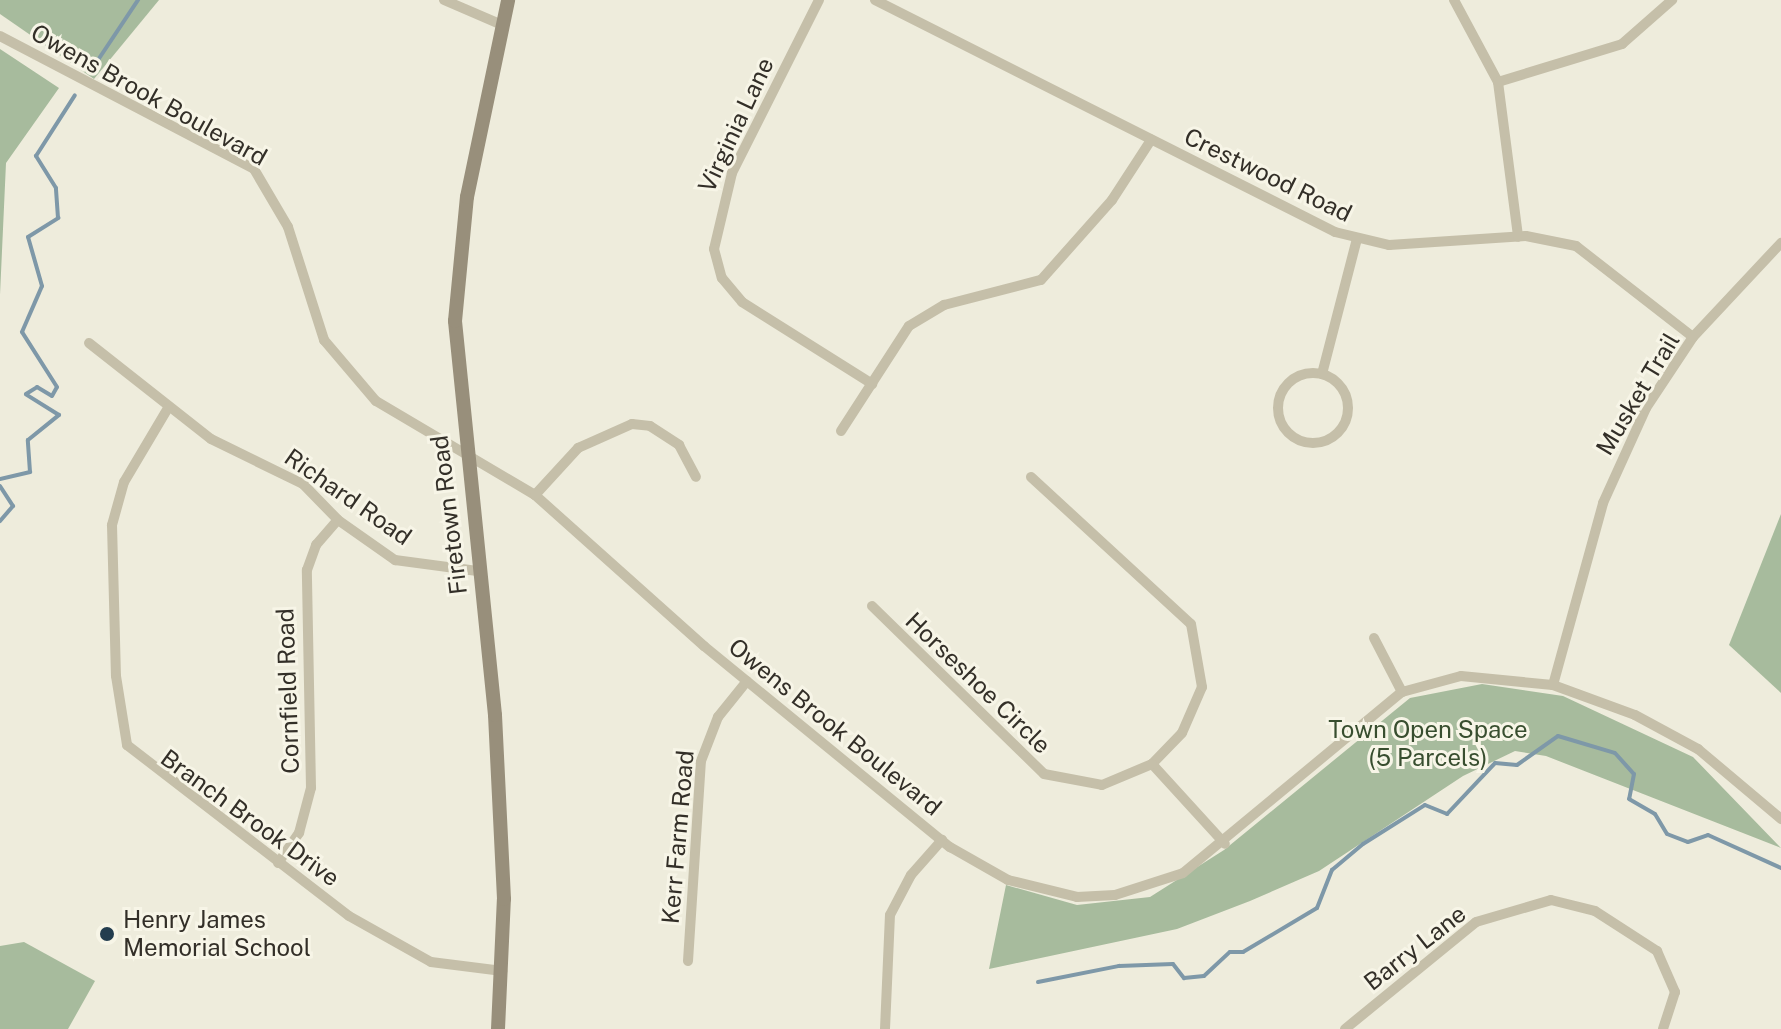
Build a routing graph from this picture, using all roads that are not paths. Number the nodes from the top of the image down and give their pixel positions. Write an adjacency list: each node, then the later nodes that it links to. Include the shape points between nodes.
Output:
1 (444, 0): 7 (street)
2 (508, 0): 7 (street, Firetown Road)
3 (819, 0): 17 (street, Virginia Lane, via 746,138 717,215 714,249 722,278 742,302)
4 (875, 0): 10 (street, Crestwood Road)
5 (1454, 0): 9 (street)
6 (1672, 0): 9 (street, via 1622,44)
7 (502, 25): 20 (street, Firetown Road, via 457,258 456,358)
8 (0, 36): 20 (street, Owens Brook Boulevard, via 254,169 282,214 324,340 376,401)
9 (1498, 82): 11 (street)
10 (1151, 140): 12 (street, Crestwood Road); 17 (street, via 1054,270 1029,287 921,316)
11 (1518, 237): 12 (street, Crestwood Road, via 1417,246); 14 (street, Crestwood Road, via 1559,240 1585,252)
12 (1357, 239): 16 (street)
13 (1781, 243): 14 (street, Musket Trail)
14 (1693, 337): 29 (street, Musket Trail, via 1610,481)
15 (89, 343): 18 (street, Richard Road)
16 (1322, 374): 16 (street, via 1341,387 1348,409 1340,430 1308,442 1281,423 1278,401 1290,381)
17 (872, 384): 19 (street)
18 (168, 408): 24 (street, Richard Road, via 211,439 303,484); 35 (street, Branch Brook Drive, via 124,482 112,525 120,719 127,745 145,766)
19 (841, 431)
20 (466, 458): 23 (street, Owens Brook Boulevard); 25 (street, Firetown Road)
21 (696, 477): 23 (street, via 679,445 650,426 632,424 578,448)
22 (1031, 477): 31 (street, Horseshoe Circle, via 1191,624 1202,687 1182,733)
23 (535, 495): 28 (street, Owens Brook Boulevard)
24 (338, 520): 25 (street, Richard Road, via 395,560); 35 (street, Cornfield Road, via 316,545 307,570 311,788 299,833)
25 (477, 571): 37 (street, Firetown Road, via 495,715)
26 (872, 606): 31 (street, Horseshoe Circle, via 1044,774 1102,785)
27 (1374, 638): 30 (street)
28 (747, 681): 33 (street, Owens Brook Boulevard); 36 (street, Kerr Farm Road, via 718,717 701,761)
29 (1553, 685): 30 (street, Owens Brook Boulevard, via 1483,675); 32 (street, Owens Brook Boulevard, via 1698,749)
30 (1402, 692): 34 (street, Owens Brook Boulevard)
31 (1152, 764): 34 (street)
32 (1781, 819)
33 (942, 840): 34 (street, Owens Brook Boulevard, via 1008,880 1077,897 1151,886); 39 (street, via 911,875 890,915)
34 (1225, 844)
35 (278, 863): 37 (street, Branch Brook Drive, via 349,916 431,962)
36 (688, 961)
37 (502, 971): 38 (street, Firetown Road)
38 (498, 1029)
39 (885, 1029)
40 (1345, 1029): 41 (street, Barry Lane, via 1476,922 1551,900 1595,911 1657,951 1675,992)
41 (1663, 1029)

